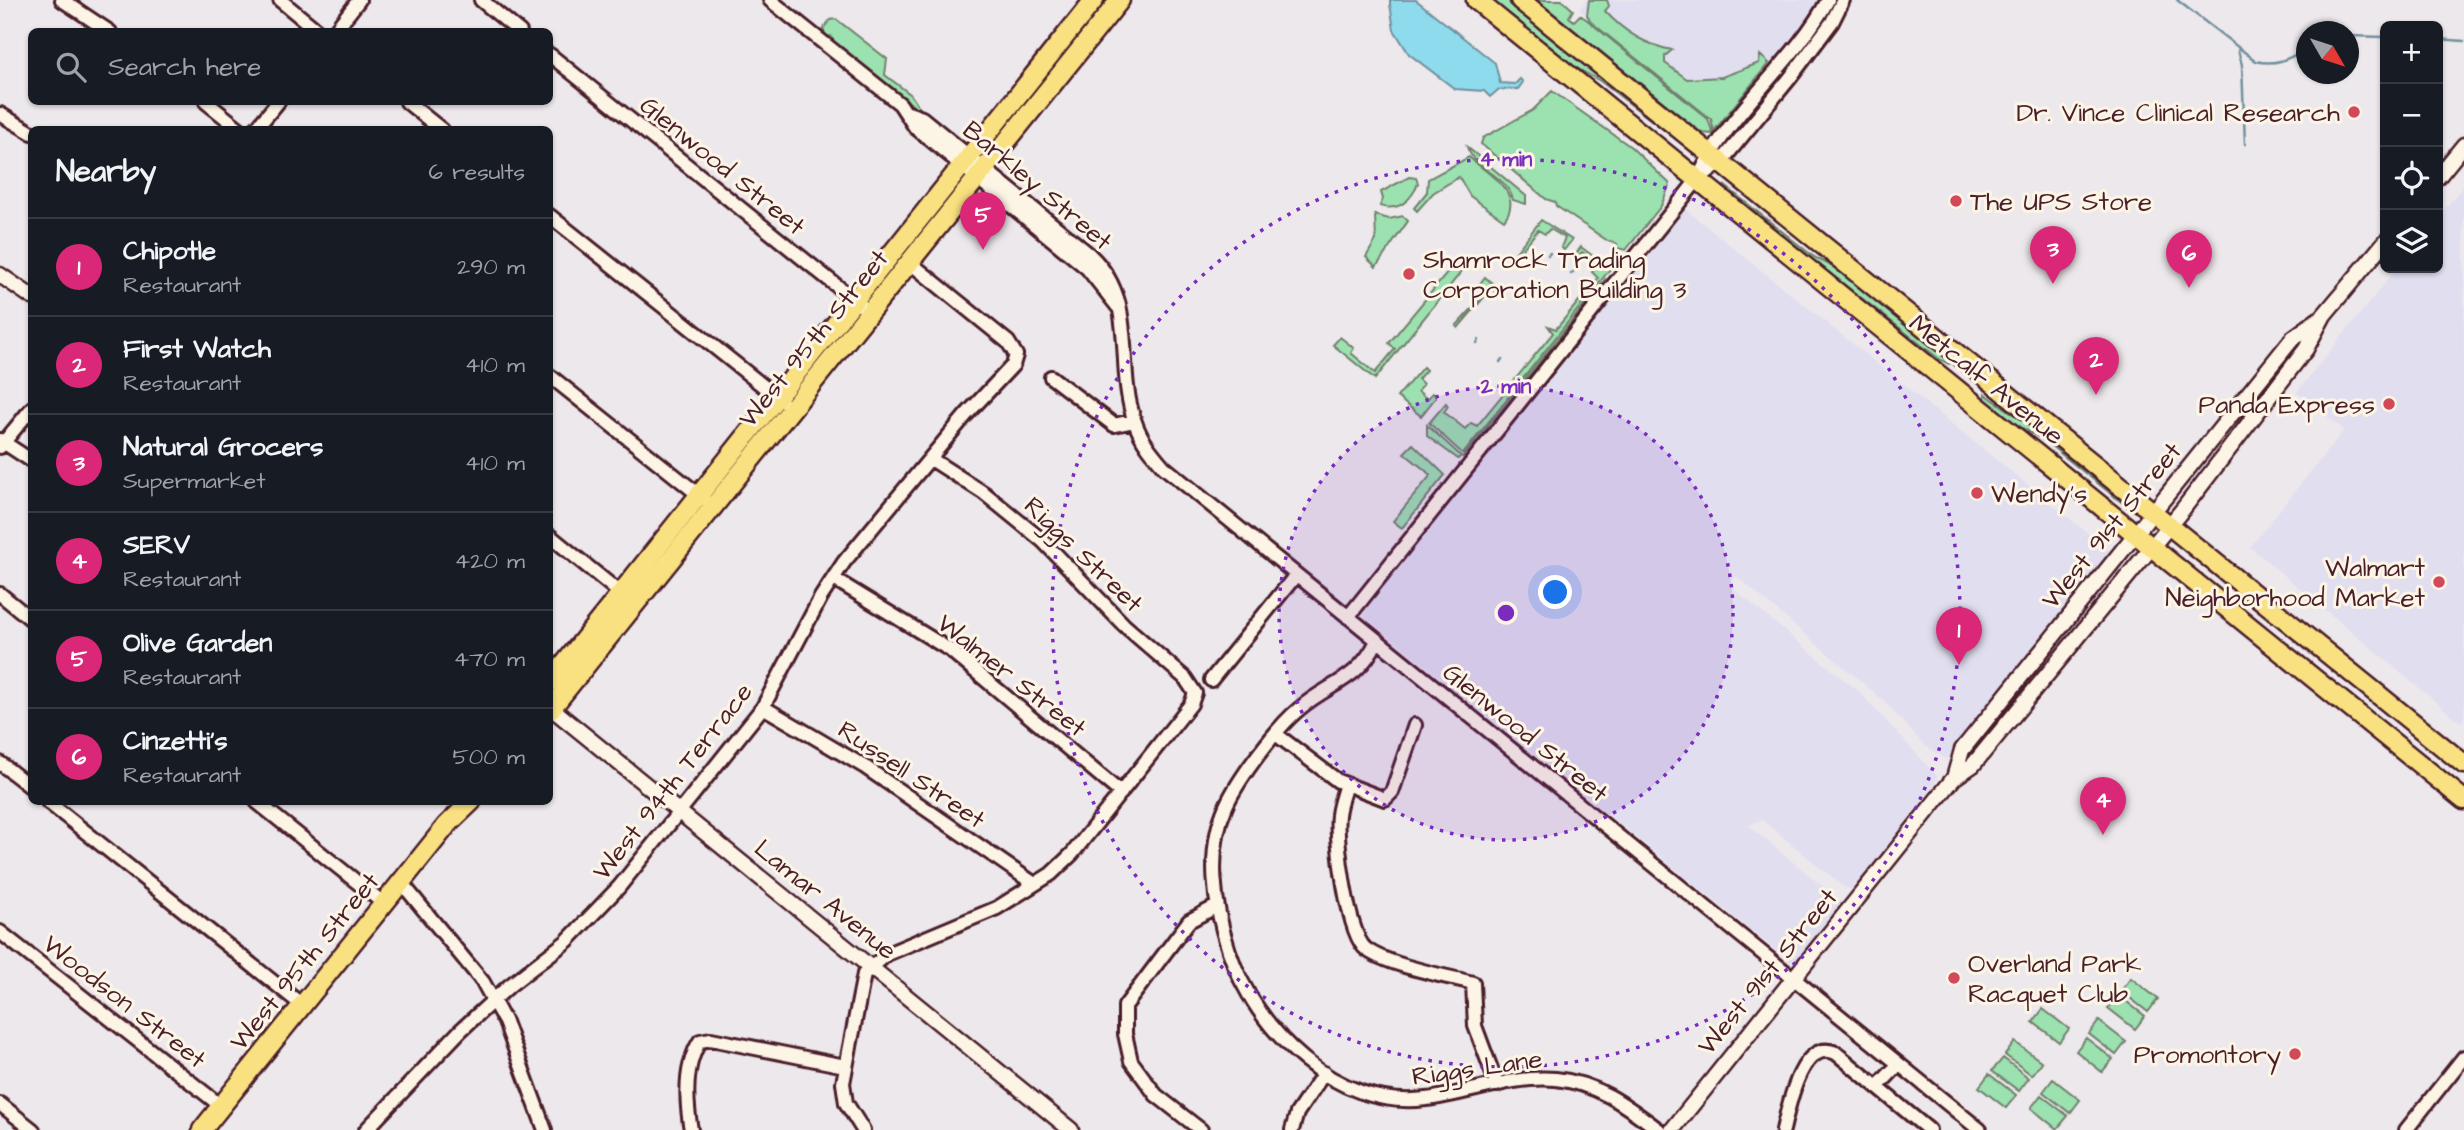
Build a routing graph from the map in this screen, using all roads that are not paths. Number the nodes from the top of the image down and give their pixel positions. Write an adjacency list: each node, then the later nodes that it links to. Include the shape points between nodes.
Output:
1 (62, 0): 14 (street)
2 (279, 0): 15 (street)
3 (359, 0): 16 (street)
4 (481, 0): 17 (street)
5 (770, 0): 29 (street, Barkley Street, via 908,113 922,118)
6 (1094, 0): 29 (main road, West 95th Street)
7 (1108, 0): 13 (main road, via 1097,16)
8 (1120, 0): 13 (main road, West 95th Street)
9 (1476, 0): 31 (main road, Metcalf Avenue)
10 (1520, 0): 28 (main road, Metcalf Avenue)
11 (1828, 0): 28 (street)
12 (1843, 0): 28 (street, via 1817,43)
13 (1102, 23): 29 (main road, West 95th Street)
14 (104, 28)
15 (314, 28)
16 (337, 28)
17 (515, 28)
18 (553, 57): 37 (street, Glenwood Street)
19 (210, 105): 23 (street)
20 (276, 105): 24 (street)
21 (411, 105): 25 (street)
22 (0, 114): 26 (street)
23 (236, 126)
24 (258, 126)
25 (437, 126)
26 (28, 132)
27 (2464, 145): 30 (street)
28 (1715, 158): 31 (street); 39 (main road, Metcalf Avenue)
29 (973, 167): 34 (main road, West 95th Street); 37 (main road, West 95th Street); 45 (street, Barkley Street, via 1087,268 1118,307)
30 (2443, 171)
31 (1698, 179): 42 (main road, Metcalf Avenue); 60 (street)
32 (553, 218): 43 (street)
33 (2380, 248): 38 (street, West 91st Street)
34 (908, 261): 37 (main road, West 95th Street); 47 (street, West 94th Terrace, via 1008,342 1016,355 1013,365)
35 (0, 275): 36 (street)
36 (28, 294)
37 (862, 306): 43 (main road, West 95th Street)
38 (2324, 315): 50 (street, West 91st Street, via 2293,338); 51 (street, West 91st Street, via 2306,349)
39 (1977, 370): 42 (main road); 50 (main road, Metcalf Avenue)
40 (1051, 377): 45 (street, via 1114,425)
41 (553, 378): 49 (street)
42 (1964, 395): 52 (main road, Metcalf Avenue)
43 (784, 403): 49 (main road, West 95th Street)
44 (28, 413): 46 (street)
45 (1135, 421): 55 (street, Glenwood Street, via 1143,441 1164,467)
46 (1, 443): 48 (street)
47 (930, 458): 56 (street, West 94th Terrace); 78 (street, Riggs Street, via 1043,541 1124,625 1185,678 1195,693)
48 (28, 459)
49 (705, 501): 58 (main road, West 95th Street)
50 (2152, 513): 51 (main road, Metcalf Avenue); 52 (street, West 91st Street)
51 (2169, 527): 54 (street, West 91st Street); 74 (main road, Metcalf Avenue)
52 (2136, 534): 54 (main road, Metcalf Avenue); 62 (street, West 91st Street)
53 (553, 538): 58 (street)
54 (2152, 546): 66 (street, West 91st Street); 79 (main road, Metcalf Avenue)
55 (1296, 575): 60 (street, Glenwood Street); 64 (street)
56 (834, 579): 68 (street, West 94th Terrace); 78 (street, Walmer Street, via 950,650)
57 (0, 594): 59 (street)
58 (627, 599): 63 (main road, West 95th Street); 67 (main road, West 95th Street)
59 (28, 617)
60 (1348, 617): 61 (street, Glenwood Street)
61 (1377, 641): 71 (street, Riggs Lane, via 1354,674 1304,705); 92 (street, Glenwood Street)
62 (2049, 641): 65 (street, West 91st Street); 66 (street, via 2046,655 2020,688)
63 (553, 679)
64 (1211, 680)
65 (2012, 687): 72 (street, via 2016,698 1977,749); 75 (street, West 91st Street, via 1962,750)
66 (2029, 698): 72 (street, West 91st Street)
67 (553, 704)
68 (763, 707): 84 (street, West 94th Terrace); 87 (street, Russell Street, via 864,767)
69 (553, 710): 84 (street, Lamar Avenue)
70 (1415, 725): 76 (street, via 1392,792 1385,799)
71 (1277, 734): 76 (street); 89 (street, Riggs Lane, via 1238,783 1221,817 1215,853)
72 (1979, 757): 75 (street, West 91st Street)
73 (0, 763): 77 (street)
74 (2464, 764)
75 (1954, 778): 92 (street, West 91st Street)
76 (1346, 784): 99 (street, via 1338,816 1348,912 1355,936 1365,949 1384,958 1473,983 1475,1026)
77 (28, 785)
78 (1121, 793): 87 (street, via 1072,854 1051,874)
79 (2464, 800)
80 (52, 805): 94 (street)
81 (261, 805): 88 (street)
82 (455, 805): 85 (main road, West 95th Street)
83 (468, 805): 85 (main road, West 95th Street)
84 (681, 813): 91 (street, Lamar Avenue); 93 (street, West 94th Terrace, via 596,915)
85 (447, 825): 86 (main road, West 95th Street)
86 (401, 881): 88 (main road, West 95th Street); 93 (street, via 483,982)
87 (1033, 883): 91 (street, via 1010,902 887,954)
88 (383, 903): 94 (main road, West 95th Street)
89 (1217, 906): 98 (street, Riggs Lane, via 1231,958 1255,1004 1293,1049); 110 (street, via 1189,921 1125,1006 1130,1061 1156,1095)
90 (0, 932): 102 (street, Woodson Street)
91 (871, 967): 97 (street, via 859,987); 109 (street, Lamar Avenue)
92 (1794, 978): 96 (street, Glenwood Street); 113 (street, West 91st Street)
93 (493, 1001): 105 (street, West 94th Terrace); 106 (street)
94 (302, 1005): 102 (main road, West 95th Street)
95 (2464, 1058): 117 (street)
96 (1899, 1064): 100 (street); 116 (street, Glenwood Street)
97 (845, 1066): 107 (street, via 711,1039 699,1041 688,1085); 108 (street, via 846,1103)
98 (1324, 1073): 99 (street, Riggs Lane, via 1360,1092 1401,1100 1425,1100); 111 (street, via 1297,1113)
99 (1497, 1085): 112 (street, Riggs Lane, via 1530,1079 1576,1082 1618,1100)
100 (1877, 1087): 114 (street, via 1836,1053 1820,1052 1796,1080); 115 (street)
101 (0, 1104): 103 (street)
102 (221, 1107): 104 (main road, West 95th Street)
103 (33, 1130)
104 (202, 1130)
105 (366, 1130)
106 (545, 1130)
107 (691, 1130)
108 (863, 1130)
109 (1071, 1130)
110 (1201, 1130)
111 (1292, 1130)
112 (1659, 1130)
113 (1672, 1130)
114 (1783, 1130)
115 (1929, 1130)
116 (1980, 1130)
117 (2406, 1130)

